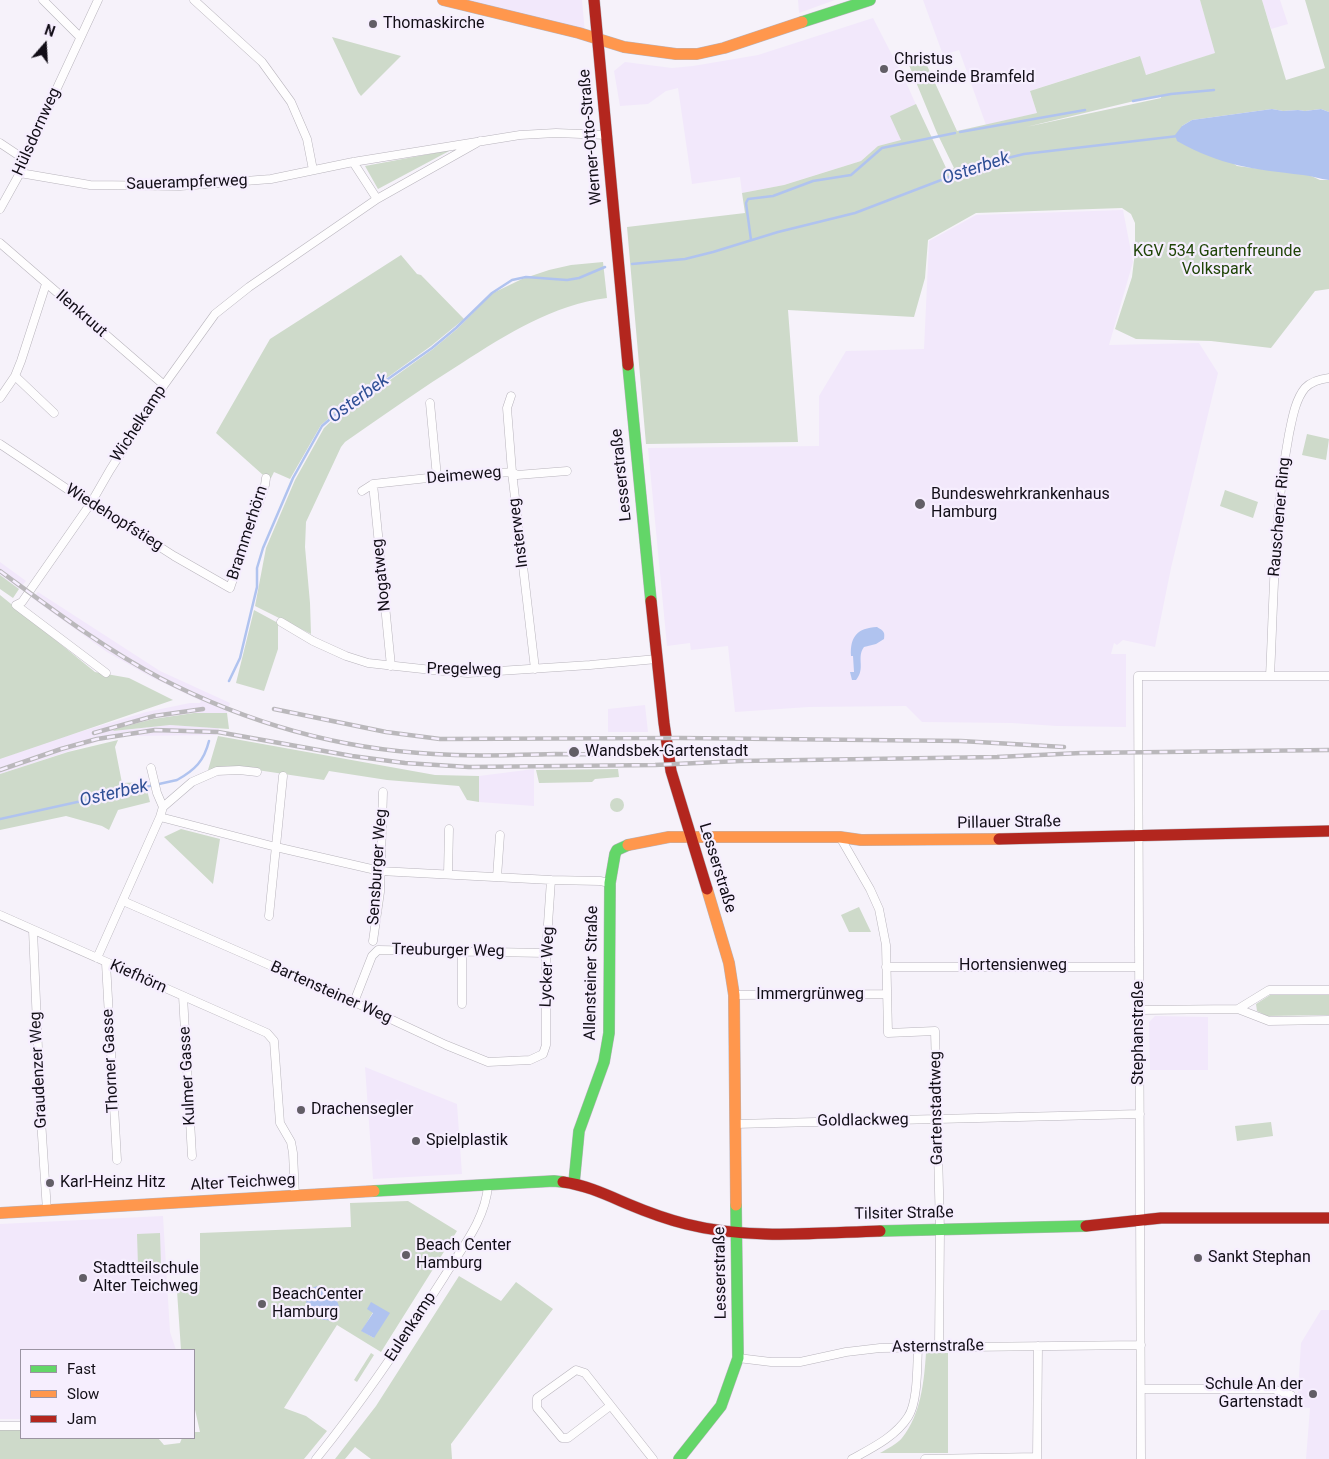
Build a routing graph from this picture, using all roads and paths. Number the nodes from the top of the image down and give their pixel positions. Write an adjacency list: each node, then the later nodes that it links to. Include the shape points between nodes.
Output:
1 (43, 0): 7 (street)
2 (98, 0): 7 (street, Hülsdornweg)
3 (194, 0): 14 (street, via 262,62 291,102 308,139)
4 (443, 0): 8 (street)
5 (594, 0): 8 (street, Werner-Otto-Straße)
6 (870, 0): 8 (street, via 697,54 638,50)
7 (80, 37): 12 (street, Hülsdornweg)
8 (598, 39): 9 (street, Werner-Otto-Straße)
9 (607, 135): 10 (street, Sauerampferweg, via 556,133); 19 (street, Werner-Otto-Straße)
10 (480, 142): 13 (street, Sauerampferweg); 16 (street, Sauerampferweg)
11 (0, 143): 12 (street)
12 (24, 159): 15 (street, Hülsdornweg)
13 (353, 162): 14 (street, Sauerampferweg); 16 (street)
14 (313, 170): 15 (street, Sauerampferweg, via 271,179 180,186 90,185)
15 (20, 173): 17 (street, Hülsdornweg)
16 (377, 199): 23 (street, Wichelkamp, via 215,314)
17 (0, 209)
18 (0, 243): 20 (street, Ilenkruut)
19 (619, 271): 38 (street, Lesserstraße)
20 (46, 284): 21 (street); 23 (street, Ilenkruut)
21 (15, 376): 25 (street); 27 (street)
22 (1329, 378): 42 (street, Rauschener Ring, via 1313,382 1304,389 1292,418 1277,526)
23 (164, 385): 35 (street, Wichelkamp)
24 (511, 396): 30 (street, Insterweg, via 507,408)
25 (0, 398)
26 (430, 403): 31 (street)
27 (54, 413)
28 (0, 444): 35 (street, Wiedehopfstieg)
29 (567, 471): 30 (street, Deimeweg, via 518,475)
30 (512, 472): 31 (street, Deimeweg); 40 (street, Insterweg)
31 (438, 477): 33 (street, Deimeweg)
32 (266, 478): 36 (street, Brammerhörn)
33 (373, 484): 34 (street, Deimeweg); 39 (street, Nogatweg)
34 (362, 491)
35 (91, 503): 36 (street, Wiedehopfstieg); 41 (street, Wichelkamp, via 22,602 16,605)
36 (230, 588)
37 (281, 622): 39 (street, Pregelweg, via 346,656)
38 (657, 659): 40 (street, Pregelweg); 53 (street, Lesserstraße, via 671,771)
39 (391, 666): 40 (street, Pregelweg, via 468,673)
40 (535, 670)
41 (106, 673)
42 (1270, 676): 43 (street); 55 (street, Stephanstraße, via 1138,676)
43 (1329, 676)
44 (151, 768): 48 (street)
45 (258, 772): 48 (street, via 217,770 192,782)
46 (283, 776): 56 (street)
47 (383, 792): 58 (street, Sensburger Weg)
48 (163, 807): 49 (street)
49 (160, 817): 56 (street); 63 (street)
50 (449, 829): 59 (street)
51 (1329, 831): 55 (street, Pillauer Straße)
52 (500, 834): 60 (street)
53 (690, 837): 54 (street, Pillauer Straße); 57 (street, Pillauer Straße, via 669,837); 76 (street, Lesserstraße, via 729,963)
54 (840, 837): 55 (street, Pillauer Straße, via 861,840); 72 (street, Gartenstadtweg, via 880,909)
55 (1137, 837): 73 (street, Stephanstraße)
56 (276, 847): 58 (street); 65 (street)
57 (617, 850): 62 (street, Allensteiner Straße)
58 (380, 871): 59 (street); 67 (street, Sensburger Weg)
59 (448, 874): 60 (street)
60 (497, 877): 61 (street)
61 (552, 880): 62 (street); 69 (street, Lycker Weg)
62 (610, 883): 89 (street, Allensteiner Straße, via 609,1033 604,1062 578,1130)
63 (123, 901): 70 (street); 78 (street, Bartensteiner Weg)
64 (0, 915): 66 (street, Kiefhörn)
65 (269, 916)
66 (33, 930): 70 (street, Kiefhörn); 92 (street, Graudenzer Weg)
67 (373, 941)
68 (462, 952): 69 (street, Treuburger Weg); 78 (street, Treuburger Weg, via 378,950 372,956); 79 (street)
69 (546, 953): 83 (street, Lycker Weg, via 546,1046)
70 (97, 958): 71 (street, Kiefhörn)
71 (106, 963): 77 (street, Kiefhörn); 88 (street, Thorner Gasse)
72 (886, 967): 73 (street, Hortensienweg); 75 (street, Gartenstadtweg)
73 (1139, 967): 81 (street, Stephanstraße)
74 (1329, 990): 80 (street, via 1269,990)
75 (887, 994): 76 (street, Immergrünweg); 85 (street, Gartenstadtweg, via 888,1032 936,1032)
76 (734, 995): 86 (street, Lesserstraße)
77 (183, 996): 87 (street, Kulmer Gasse); 91 (street, Kiefhörn, via 267,1033 274,1041 280,1124 291,1142)
78 (354, 1002): 83 (street, Bartensteiner Weg, via 488,1062 530,1060)
79 (462, 1004)
80 (1238, 1009): 81 (street); 82 (street, via 1269,1021)
81 (1139, 1010): 84 (street, Stephanstraße)
82 (1329, 1020)
83 (543, 1054)
84 (1140, 1114): 85 (street, Goldlackweg); 95 (street, Stephanstraße)
85 (938, 1119): 86 (street, Goldlackweg); 96 (street, Gartenstadtweg)
86 (735, 1124): 97 (street, Lesserstraße)
87 (192, 1156)
88 (116, 1160)
89 (574, 1183): 90 (street, Tilsiter Straße); 97 (street, Tilsiter Straße, via 671,1219)
90 (488, 1185): 91 (street, Alter Teichweg); 109 (street, Eulenkamp, via 488,1195 477,1224 396,1353)
91 (295, 1196): 92 (street, Alter Teichweg)
92 (47, 1210): 93 (street, Alter Teichweg)
93 (0, 1212)
94 (1329, 1218): 95 (street, Tilsiter Straße, via 1162,1218)
95 (1141, 1221): 96 (street, Tilsiter Straße, via 1077,1227); 98 (street, Stephanstraße)
96 (940, 1230): 97 (street, Tilsiter Straße); 100 (street, Gartenstadtweg)
97 (736, 1233): 102 (street, Lesserstraße)
98 (1141, 1345): 99 (street, Asternstraße); 103 (street, Stephanstraße)
99 (1038, 1346): 100 (street, Asternstraße); 108 (street)
100 (939, 1347): 101 (street, Asternstraße)
101 (918, 1348): 102 (street, Asternstraße, via 860,1350 800,1362); 112 (street, via 917,1384 909,1416 891,1436)
102 (738, 1358): 111 (street, Lesserstraße, via 721,1406)
103 (1141, 1389): 104 (street, via 1273,1389); 114 (street, Stephanstraße)
104 (1291, 1395)
105 (610, 1406): 105 (street, via 585,1373 576,1370 537,1398 537,1408 562,1438 568,1438); 110 (street)
106 (0, 1426): 107 (street)
107 (20, 1426)
108 (1036, 1458): 113 (street)
109 (316, 1459)
110 (653, 1459)
111 (679, 1459)
112 (852, 1459)
113 (925, 1459)
114 (1141, 1459)

